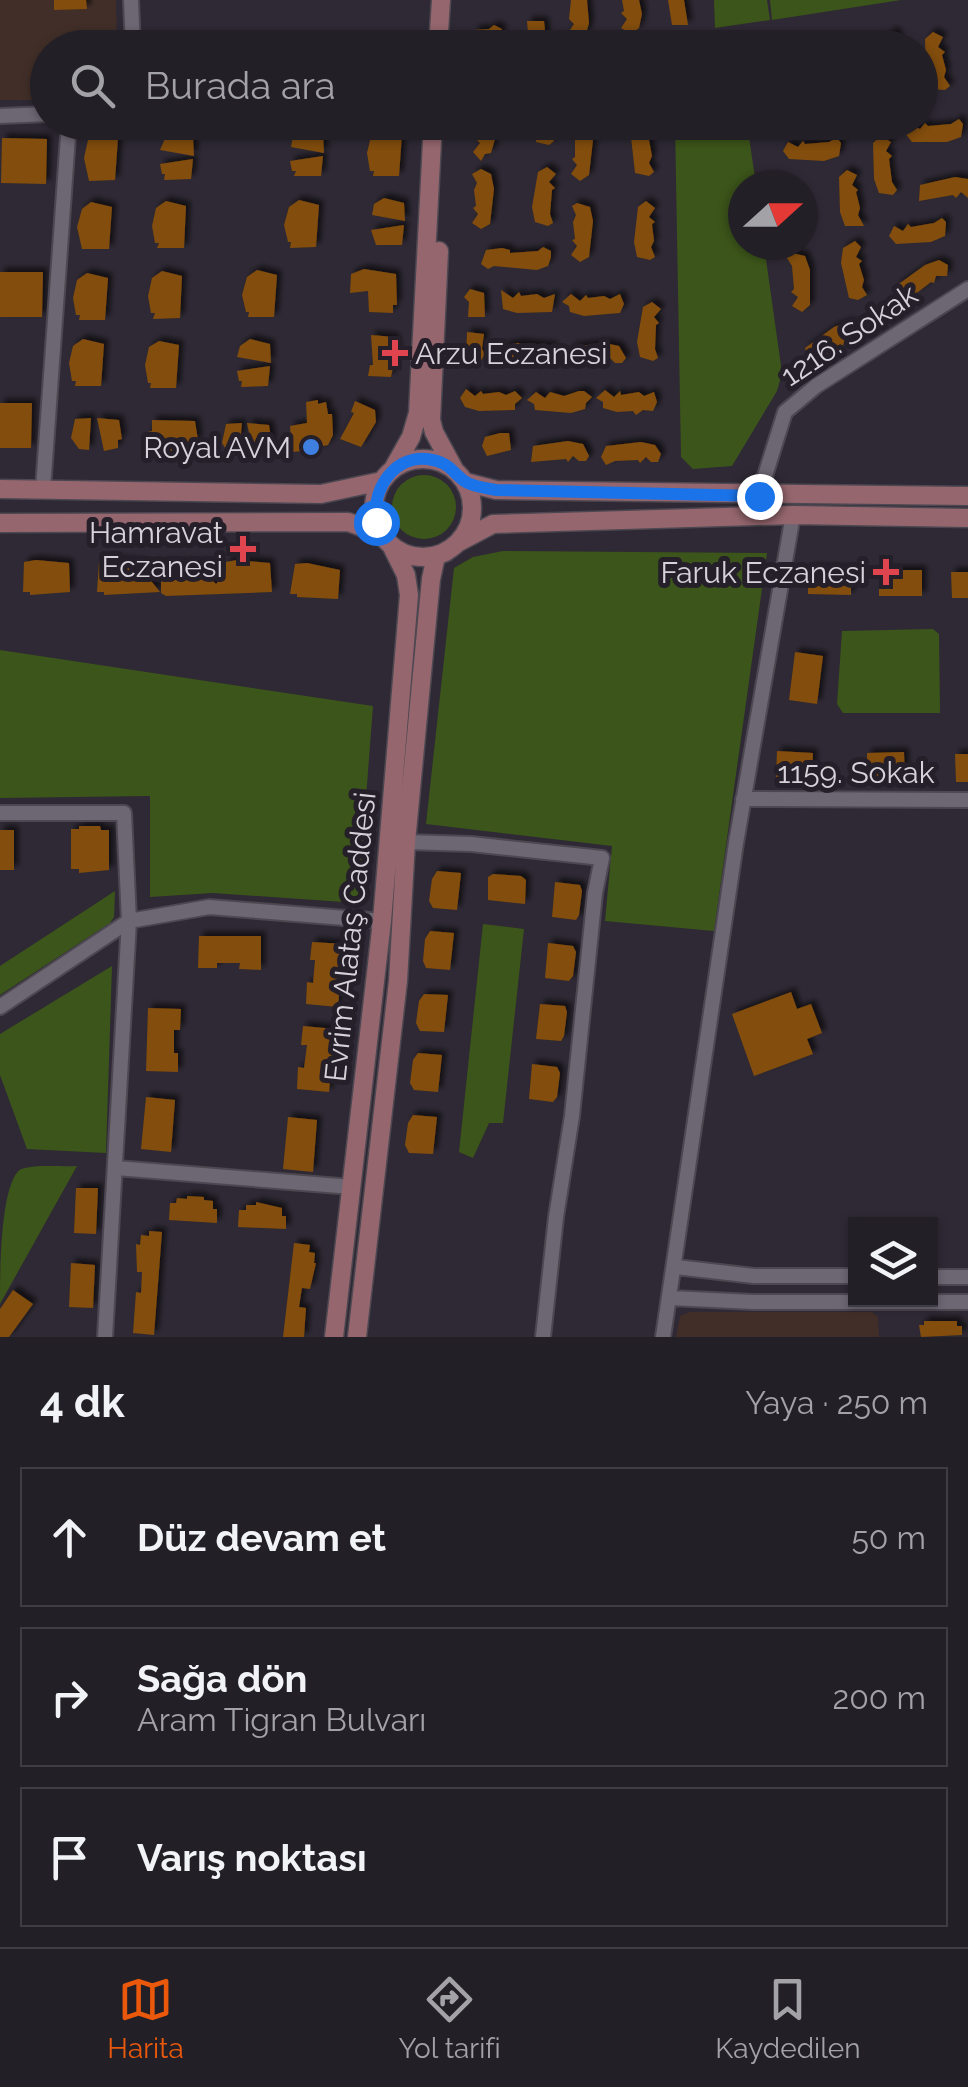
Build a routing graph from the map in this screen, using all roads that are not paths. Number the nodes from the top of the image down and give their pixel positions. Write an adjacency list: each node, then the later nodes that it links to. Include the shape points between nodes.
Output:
1 (130, 0): 4 (street)
2 (441, 0): 5 (main road)
3 (452, 0): 6 (main road)
4 (132, 30)
5 (439, 30)
6 (451, 30)
7 (30, 115): 8 (street)
8 (0, 116)
9 (69, 140): 15 (street)
10 (432, 140): 13 (main road, via 418,413)
11 (443, 140): 14 (main road, via 431,420)
12 (968, 289): 17 (street, 1216. Sokak, via 785,412)
13 (387, 475): 14 (main road, via 423,458); 15 (main road, via 321,494); 22 (main road, via 374,508)
14 (459, 476): 17 (main road, via 496,490); 23 (main road, via 472,513)
15 (43, 488): 16 (main road)
16 (0, 489)
17 (759, 496): 18 (main road)
18 (968, 496)
19 (793, 515): 20 (main road); 23 (main road, via 493,524); 24 (street)
20 (968, 518)
21 (0, 524): 22 (main road, via 348,522)
22 (386, 540): 23 (main road, via 418,557); 29 (main road, Evrim Alataş Caddesi, via 409,595)
23 (453, 547): 27 (main road, via 436,556 430,578)
24 (743, 800): 25 (street, 1159. Sokak); 33 (street)
25 (968, 800)
26 (0, 813): 28 (street, via 124,813)
27 (406, 842): 41 (main road, via 398,981); 42 (street, via 602,858)
28 (129, 921): 29 (street, via 208,908); 30 (street); 31 (street)
29 (382, 922): 32 (main road, Evrim Alataş Caddesi)
30 (0, 1007)
31 (116, 1168): 32 (street); 39 (street)
32 (352, 1187): 40 (main road, Evrim Alataş Caddesi)
33 (676, 1267): 34 (street); 37 (street)
34 (848, 1276)
35 (938, 1276): 36 (street)
36 (968, 1276)
37 (670, 1298): 38 (street); 43 (street)
38 (968, 1302)
39 (105, 1337)
40 (334, 1337)
41 (357, 1337)
42 (543, 1337)
43 (663, 1337)

